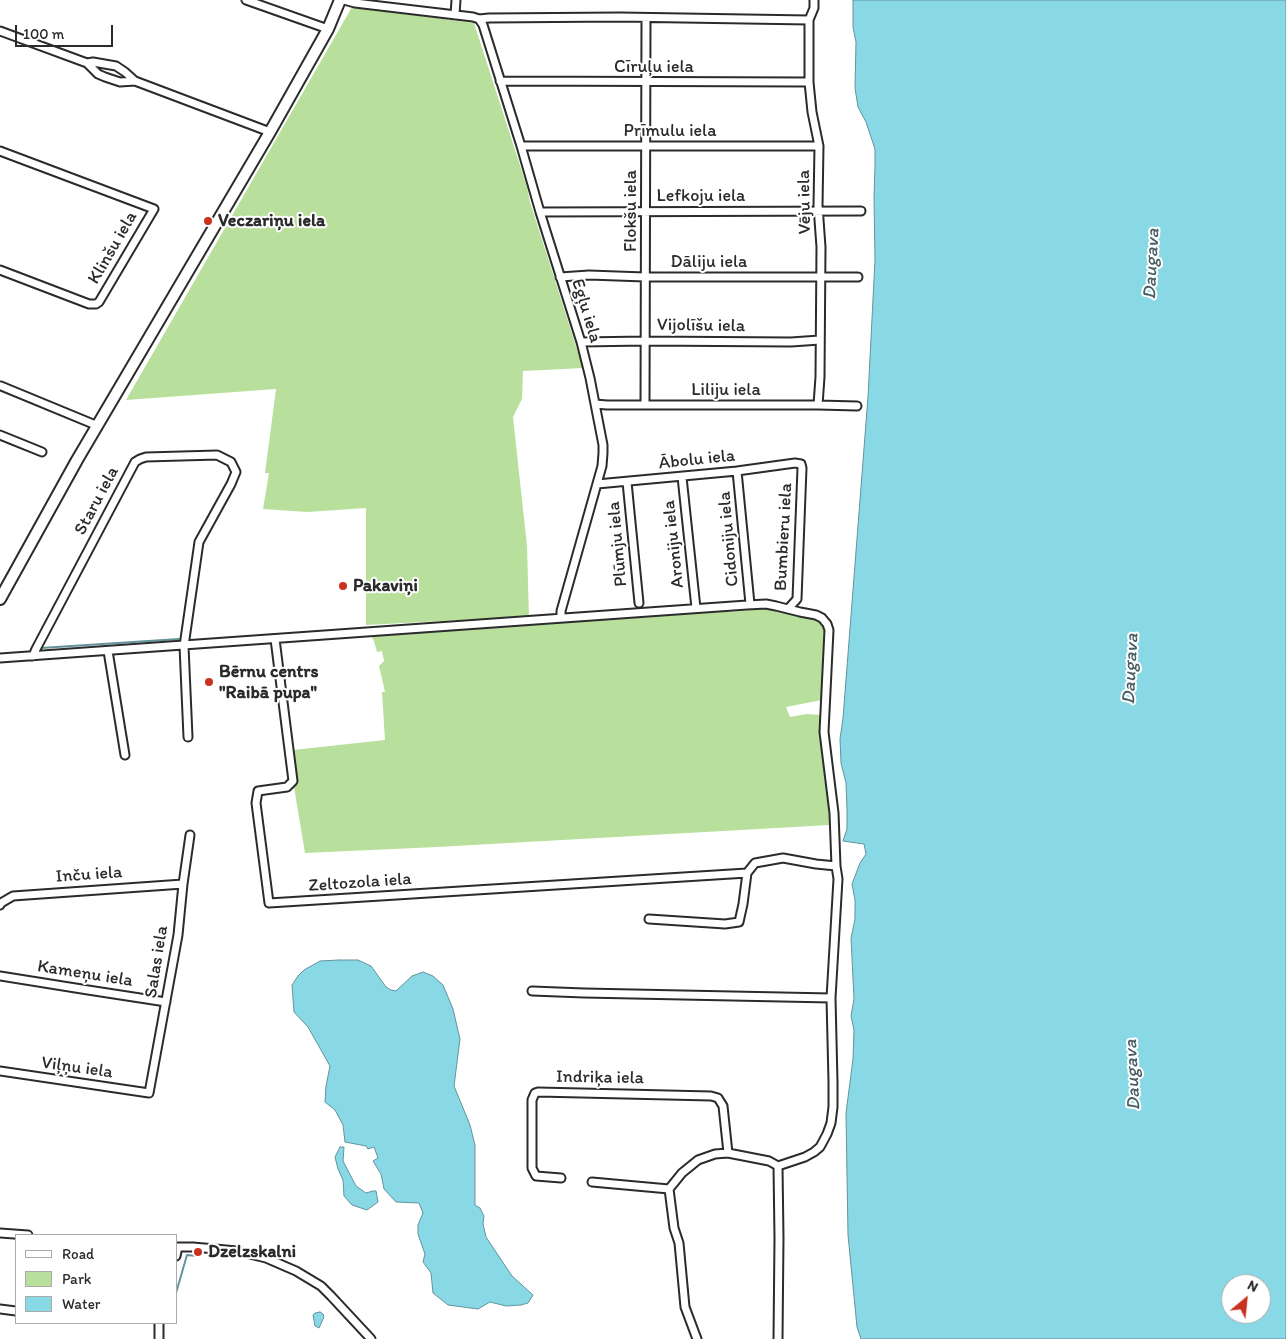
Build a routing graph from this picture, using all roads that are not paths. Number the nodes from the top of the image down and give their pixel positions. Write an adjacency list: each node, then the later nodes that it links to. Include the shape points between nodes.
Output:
1 (246, 0): 10 (street)
2 (342, 0): 5 (street); 10 (main road)
3 (456, 0): 6 (street)
4 (814, 0): 9 (street, Vēju iela)
5 (379, 3): 6 (street)
6 (455, 15): 8 (street)
7 (646, 18): 8 (street); 9 (street); 15 (street, Flokšu iela)
8 (479, 20): 14 (street, Egļu iela)
9 (809, 20): 16 (street, Vēju iela)
10 (328, 29): 17 (main road)
11 (0, 31): 12 (street)
12 (87, 63): 13 (street, via 116,66); 13 (street, via 105,78)
13 (135, 81): 17 (street)
14 (500, 81): 15 (street, Cīruļu iela); 18 (street, Egļu iela)
15 (646, 82): 16 (street, Cīruļu iela); 19 (street, Flokšu iela)
16 (808, 82): 20 (street, Vēju iela)
17 (270, 132): 39 (main road)
18 (520, 146): 19 (street, Prīmulu iela); 25 (street, Egļu iela)
19 (646, 146): 20 (street, Prīmulu iela); 22 (street, Flokšu iela)
20 (819, 146): 23 (street, Vēju iela)
21 (0, 151): 26 (street, Klinšu iela, via 154,209 96,304)
22 (646, 211): 23 (street, Lefkoju iela); 25 (street, Lefkoju iela); 28 (street, Flokšu iela)
23 (819, 211): 24 (street, Lefkoju iela); 29 (street, Vēju iela)
24 (861, 211)
25 (540, 212): 27 (street, Egļu iela)
26 (0, 270)
27 (560, 277): 28 (street, Dāliju iela); 33 (street, Egļu iela)
28 (645, 277): 29 (street, Dāliju iela); 32 (street, Flokšu iela)
29 (821, 277): 30 (street, Dāliju iela); 31 (street, Vēju iela)
30 (858, 278)
31 (820, 340): 32 (street, Vijolīšu iela); 37 (street, Vēju iela)
32 (645, 341): 33 (street, Vijolīšu iela); 36 (street, Flokšu iela)
33 (581, 342): 35 (street, Egļu iela)
34 (1, 386): 39 (street)
35 (595, 404): 36 (street, Liliju iela); 46 (street, Egļu iela, via 603,453)
36 (645, 405): 37 (street, Liliju iela)
37 (818, 405): 38 (street, Liliju iela)
38 (857, 406)
39 (98, 426): 47 (main road)
40 (0, 435): 41 (street)
41 (42, 452)
42 (800, 464): 43 (street, Ābolu iela); 51 (street, Bumbieru iela, via 797,599)
43 (737, 471): 44 (street, Ābolu iela); 49 (street, Cidoniju iela)
44 (682, 477): 45 (street, Ābolu iela); 50 (street, Aroniju iela)
45 (627, 482): 46 (street, Ābolu iela); 48 (street, Plūmju iela)
46 (596, 484): 52 (street, Egļu iela)
47 (0, 599)
48 (639, 603)
49 (750, 604): 50 (street); 51 (street)
50 (696, 608): 52 (street)
51 (788, 609): 61 (street, via 816,615 827,624 824,732 834,812)
52 (561, 618): 53 (street)
53 (275, 639): 54 (street); 62 (street, Zeltozola iela, via 293,781 287,787 258,791 256,803 269,903)
54 (184, 646): 55 (street); 56 (street, Staru iela, via 199,542 236,472 232,462 217,455 146,457 135,462); 58 (street)
55 (108, 651): 56 (street); 59 (street)
56 (33, 656): 57 (street)
57 (0, 658)
58 (188, 737)
59 (125, 755)
60 (190, 835): 63 (street, Salas iela)
61 (836, 866): 62 (street, via 783,858 755,863); 68 (street, via 838,891)
62 (746, 873): 65 (street, via 739,922)
63 (183, 884): 64 (street, Inču iela, via 13,896); 69 (street, Salas iela)
64 (0, 905)
65 (649, 919)
66 (0, 976): 69 (street, Kameņu iela)
67 (532, 991): 68 (street)
68 (831, 998): 73 (street, via 831,1123 820,1147 814,1152)
69 (166, 1002): 71 (street, Salas iela)
70 (0, 1071): 71 (street, Viļņu iela)
71 (149, 1094)
72 (728, 1153): 73 (street); 74 (street, Indriķa iela, via 723,1106 718,1098 538,1092 532,1100 532,1168 536,1176); 76 (street, via 698,1160)
73 (778, 1166): 86 (street)
74 (561, 1178)
75 (592, 1182): 76 (street)
76 (669, 1189): 85 (street, via 679,1243 685,1307)
77 (0, 1233): 78 (street)
78 (15, 1234)
79 (178, 1247): 84 (street, via 237,1252 266,1258 296,1271 321,1286)
80 (0, 1310): 81 (street)
81 (15, 1311)
82 (159, 1324): 83 (street)
83 (159, 1339)
84 (371, 1339)
85 (697, 1339)
86 (778, 1339)

